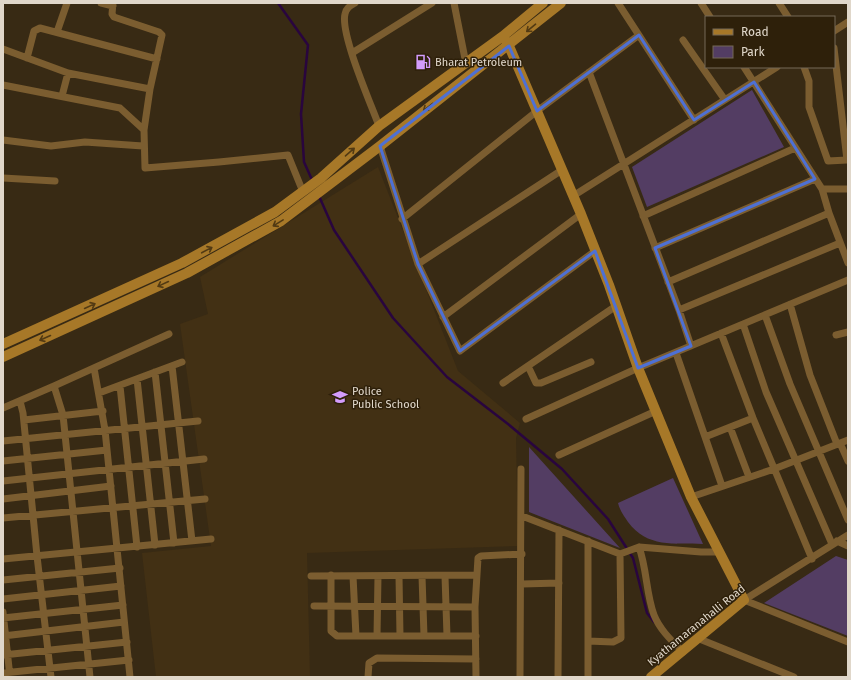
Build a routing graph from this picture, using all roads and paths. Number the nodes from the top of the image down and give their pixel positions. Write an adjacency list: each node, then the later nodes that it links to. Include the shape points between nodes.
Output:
1 (67, 3): 16 (street)
2 (100, 3): 11 (street)
3 (355, 3): 22 (street, via 348,8 344,19)
4 (432, 3): 22 (street)
5 (454, 3): 26 (street)
6 (543, 3): 18 (main road)
7 (561, 3): 20 (main road, one-way to 20)
8 (618, 3): 17 (street)
9 (701, 3): 12 (street)
10 (779, 3): 13 (street)
11 (113, 5): 25 (street, via 114,17 161,34)
12 (709, 16)
13 (787, 16)
14 (848, 22): 15 (street)
15 (835, 30)
16 (57, 32): 24 (street, via 35,29); 25 (street)
17 (639, 35): 30 (street); 38 (street)
18 (503, 36): 20 (main road); 26 (main road)
19 (683, 40): 36 (street)
20 (509, 46): 37 (main road); 44 (main road, one-way to 44)
21 (3, 49): 24 (street)
22 (352, 53): 39 (street)
23 (835, 55): 41 (street)
24 (27, 58): 31 (street)
25 (157, 59): 34 (street)
26 (466, 64): 39 (main road)
27 (745, 68): 32 (street)
28 (776, 68): 32 (street)
29 (804, 68): 46 (street, via 809,81 809,107 828,161 847,160)
30 (589, 72): 37 (street); 47 (street)
31 (68, 73): 34 (street); 35 (street)
32 (754, 82): 36 (street); 45 (street)
33 (3, 86): 35 (street)
34 (150, 89): 40 (street)
35 (62, 96): 40 (street, via 120,108)
36 (725, 100): 38 (street)
37 (537, 111): 48 (main road); 59 (street)
38 (694, 120): 47 (street)
39 (379, 126): 54 (main road, one-way to 39)
40 (144, 130): 43 (street)
41 (846, 130): 46 (street)
42 (3, 140): 43 (street, via 51,146 86,142)
43 (143, 146): 54 (street, via 145,168 288,155)
44 (380, 146): 59 (street); 80 (main road, one-way to 80, via 281,221 187,273)
45 (795, 148): 50 (street); 58 (street)
46 (847, 156)
47 (623, 165): 55 (street); 58 (street)
48 (562, 170): 55 (main road); 64 (street)
49 (3, 178): 51 (street)
50 (815, 179): 52 (street); 61 (street)
51 (55, 181)
52 (822, 189): 53 (street); 56 (street)
53 (848, 189)
54 (303, 192): 77 (main road, one-way to 54, via 182,263 269,216)
55 (573, 196): 57 (main road)
56 (829, 213): 60 (street); 66 (street)
57 (581, 214): 62 (main road); 71 (street)
58 (643, 216): 61 (street)
59 (402, 219): 64 (street)
60 (840, 243): 63 (street); 69 (street)
61 (655, 248): 66 (street)
62 (595, 251): 68 (main road); 71 (street, via 460,351)
63 (848, 263)
64 (418, 264): 71 (street)
65 (848, 280): 67 (street)
66 (668, 282): 69 (street)
67 (790, 304): 70 (street); 113 (street, via 810,375)
68 (616, 306): 84 (street); 86 (main road)
69 (679, 310): 78 (street)
70 (765, 315): 72 (street); 115 (street)
71 (442, 317)
72 (743, 324): 74 (street); 120 (street, via 766,392)
73 (848, 332): 76 (street)
74 (721, 333): 78 (street); 98 (street)
75 (169, 334): 85 (street)
76 (836, 335)
77 (3, 344)
78 (691, 346): 79 (street)
79 (676, 353): 86 (street); 109 (street)
80 (3, 356)
81 (182, 362): 83 (street)
82 (590, 362): 84 (street, via 540,383 536,383)
83 (172, 366): 87 (street); 102 (street)
84 (528, 366): 89 (street)
85 (94, 368): 90 (street); 92 (street)
86 (638, 368): 96 (main road); 99 (street)
87 (155, 372): 88 (street); 103 (street)
88 (137, 379): 91 (street); 104 (street)
89 (503, 383)
90 (54, 386): 93 (street); 97 (street)
91 (120, 386): 92 (street); 106 (street)
92 (99, 393): 95 (street)
93 (20, 401): 94 (street); 100 (street)
94 (3, 408)
95 (103, 411): 97 (street); 107 (street)
96 (656, 411): 117 (street); 138 (main road)
97 (63, 415): 100 (street); 108 (street)
98 (752, 418): 105 (street); 129 (street)
99 (526, 419)
100 (24, 420): 110 (street)
101 (198, 421): 102 (street)
102 (180, 423): 103 (street); 121 (street)
103 (162, 425): 104 (street); 124 (street)
104 (143, 427): 106 (street); 125 (street)
105 (730, 427): 109 (street); 131 (street)
106 (124, 428): 107 (street); 126 (street)
107 (105, 430): 108 (street); 114 (street)
108 (65, 435): 110 (street); 116 (street)
109 (705, 437): 135 (street)
110 (26, 439): 112 (street); 118 (street)
111 (848, 440): 113 (street)
112 (3, 441)
113 (838, 443): 115 (street); 122 (street)
114 (107, 450): 116 (street); 127 (street)
115 (818, 452): 120 (street); 150 (street)
116 (67, 454): 118 (street); 130 (street)
117 (559, 455)
118 (28, 459): 123 (street); 132 (street)
119 (204, 459): 121 (street)
120 (795, 460): 129 (street); 156 (street)
121 (184, 461): 124 (street); 141 (street)
122 (848, 461)
123 (3, 462)
124 (166, 463): 125 (street); 142 (street)
125 (147, 465): 126 (street); 143 (street)
126 (129, 467): 127 (street); 144 (street)
127 (109, 469): 130 (street); 134 (street)
128 (521, 469): 148 (street)
129 (774, 469): 131 (street); 168 (street)
130 (69, 474): 132 (street); 136 (street)
131 (749, 477): 135 (street)
132 (30, 478): 133 (street); 137 (street)
133 (3, 481)
134 (111, 486): 136 (street); 145 (street)
135 (722, 486): 138 (street)
136 (71, 491): 137 (street); 146 (street)
137 (31, 496): 139 (street); 147 (street)
138 (691, 498): 164 (main road)
139 (3, 499)
140 (206, 499): 141 (street)
141 (188, 501): 142 (street); 154 (street)
142 (170, 502): 143 (street); 157 (street)
143 (151, 504): 144 (street); 158 (street)
144 (132, 506): 145 (street); 160 (street)
145 (113, 508): 146 (street); 161 (street)
146 (73, 512): 147 (street); 165 (street)
147 (33, 516): 149 (street); 167 (street)
148 (522, 516): 151 (street); 166 (street)
149 (3, 518)
150 (848, 520)
151 (559, 530): 155 (street); 182 (street)
152 (848, 535): 156 (street, Kyathamaranahalli Road)
153 (211, 539): 154 (street)
154 (192, 541): 157 (street)
155 (588, 541): 163 (street); 213 (street)
156 (834, 542): 159 (street); 168 (street, Kyathamaranahalli Road)
157 (174, 543): 158 (street)
158 (155, 545): 160 (street)
159 (848, 546)
160 (137, 547): 161 (street)
161 (118, 548): 165 (street); 170 (street)
162 (640, 548): 163 (street); 164 (street); 218 (street, via 654,614 664,632)
163 (625, 552): 213 (street, via 621,638 613,642)
164 (718, 552): 188 (main road)
165 (77, 553): 167 (street); 171 (street)
166 (522, 554): 173 (street, via 481,556 477,562); 183 (street)
167 (37, 556): 169 (street); 180 (street)
168 (812, 558): 188 (street, Kyathamaranahalli Road)
169 (3, 559)
170 (120, 568): 171 (street); 184 (street)
171 (79, 572): 180 (street); 185 (street)
172 (331, 575): 174 (street); 175 (street); 191 (street)
173 (476, 575): 179 (street); 197 (street)
174 (311, 576)
175 (354, 576): 176 (street); 192 (street)
176 (378, 576): 177 (street); 193 (street)
177 (400, 576): 178 (street); 194 (street)
178 (422, 576): 179 (street); 195 (street)
179 (445, 576): 196 (street)
180 (39, 577): 181 (street); 186 (street)
181 (3, 580)
182 (559, 583): 183 (street); 231 (street)
183 (522, 584): 230 (street)
184 (121, 586): 185 (street); 189 (street)
185 (81, 591): 186 (street); 198 (street)
186 (42, 595): 187 (street); 200 (street)
187 (3, 599)
188 (744, 600): 212 (main road, Kyathamaranahalli Road); 215 (street)
189 (123, 605): 198 (street); 202 (street)
190 (314, 606): 191 (street)
191 (331, 606): 192 (street); 206 (street, via 333,634)
192 (354, 606): 193 (street); 206 (street)
193 (377, 606): 194 (street); 207 (street)
194 (400, 607): 195 (street); 208 (street)
195 (423, 607): 196 (street); 209 (street)
196 (446, 607): 197 (street); 210 (street)
197 (475, 607): 211 (street)
198 (83, 609): 200 (street); 203 (street)
199 (3, 612): 201 (street)
200 (44, 614): 201 (street); 204 (street)
201 (3, 618): 205 (street)
202 (124, 622): 203 (street); 214 (street)
203 (85, 626): 204 (street); 216 (street)
204 (46, 631): 205 (street); 217 (street)
205 (4, 636): 219 (street)
206 (356, 636): 207 (street)
207 (377, 636): 208 (street)
208 (400, 636): 209 (street)
209 (424, 636): 210 (street)
210 (447, 636): 211 (street)
211 (476, 636): 220 (street)
212 (697, 638): 218 (main road, Kyathamaranahalli Road); 234 (street)
213 (588, 641): 232 (street)
214 (126, 642): 216 (street); 221 (street)
215 (848, 642)
216 (87, 646): 217 (street); 222 (street)
217 (48, 650): 219 (street); 223 (street)
218 (683, 652): 233 (main road, Kyathamaranahalli Road)
219 (5, 655): 224 (street)
220 (476, 659): 228 (street, via 377,658 369,663); 229 (street)
221 (129, 660): 222 (street); 227 (street)
222 (89, 664): 223 (street); 226 (street)
223 (50, 669): 224 (street); 225 (street)
224 (8, 674)
225 (51, 677)
226 (90, 677)
227 (130, 677)
228 (368, 677)
229 (476, 677)
230 (520, 677)
231 (558, 677)
232 (588, 677)
233 (651, 677)
234 (794, 677)

